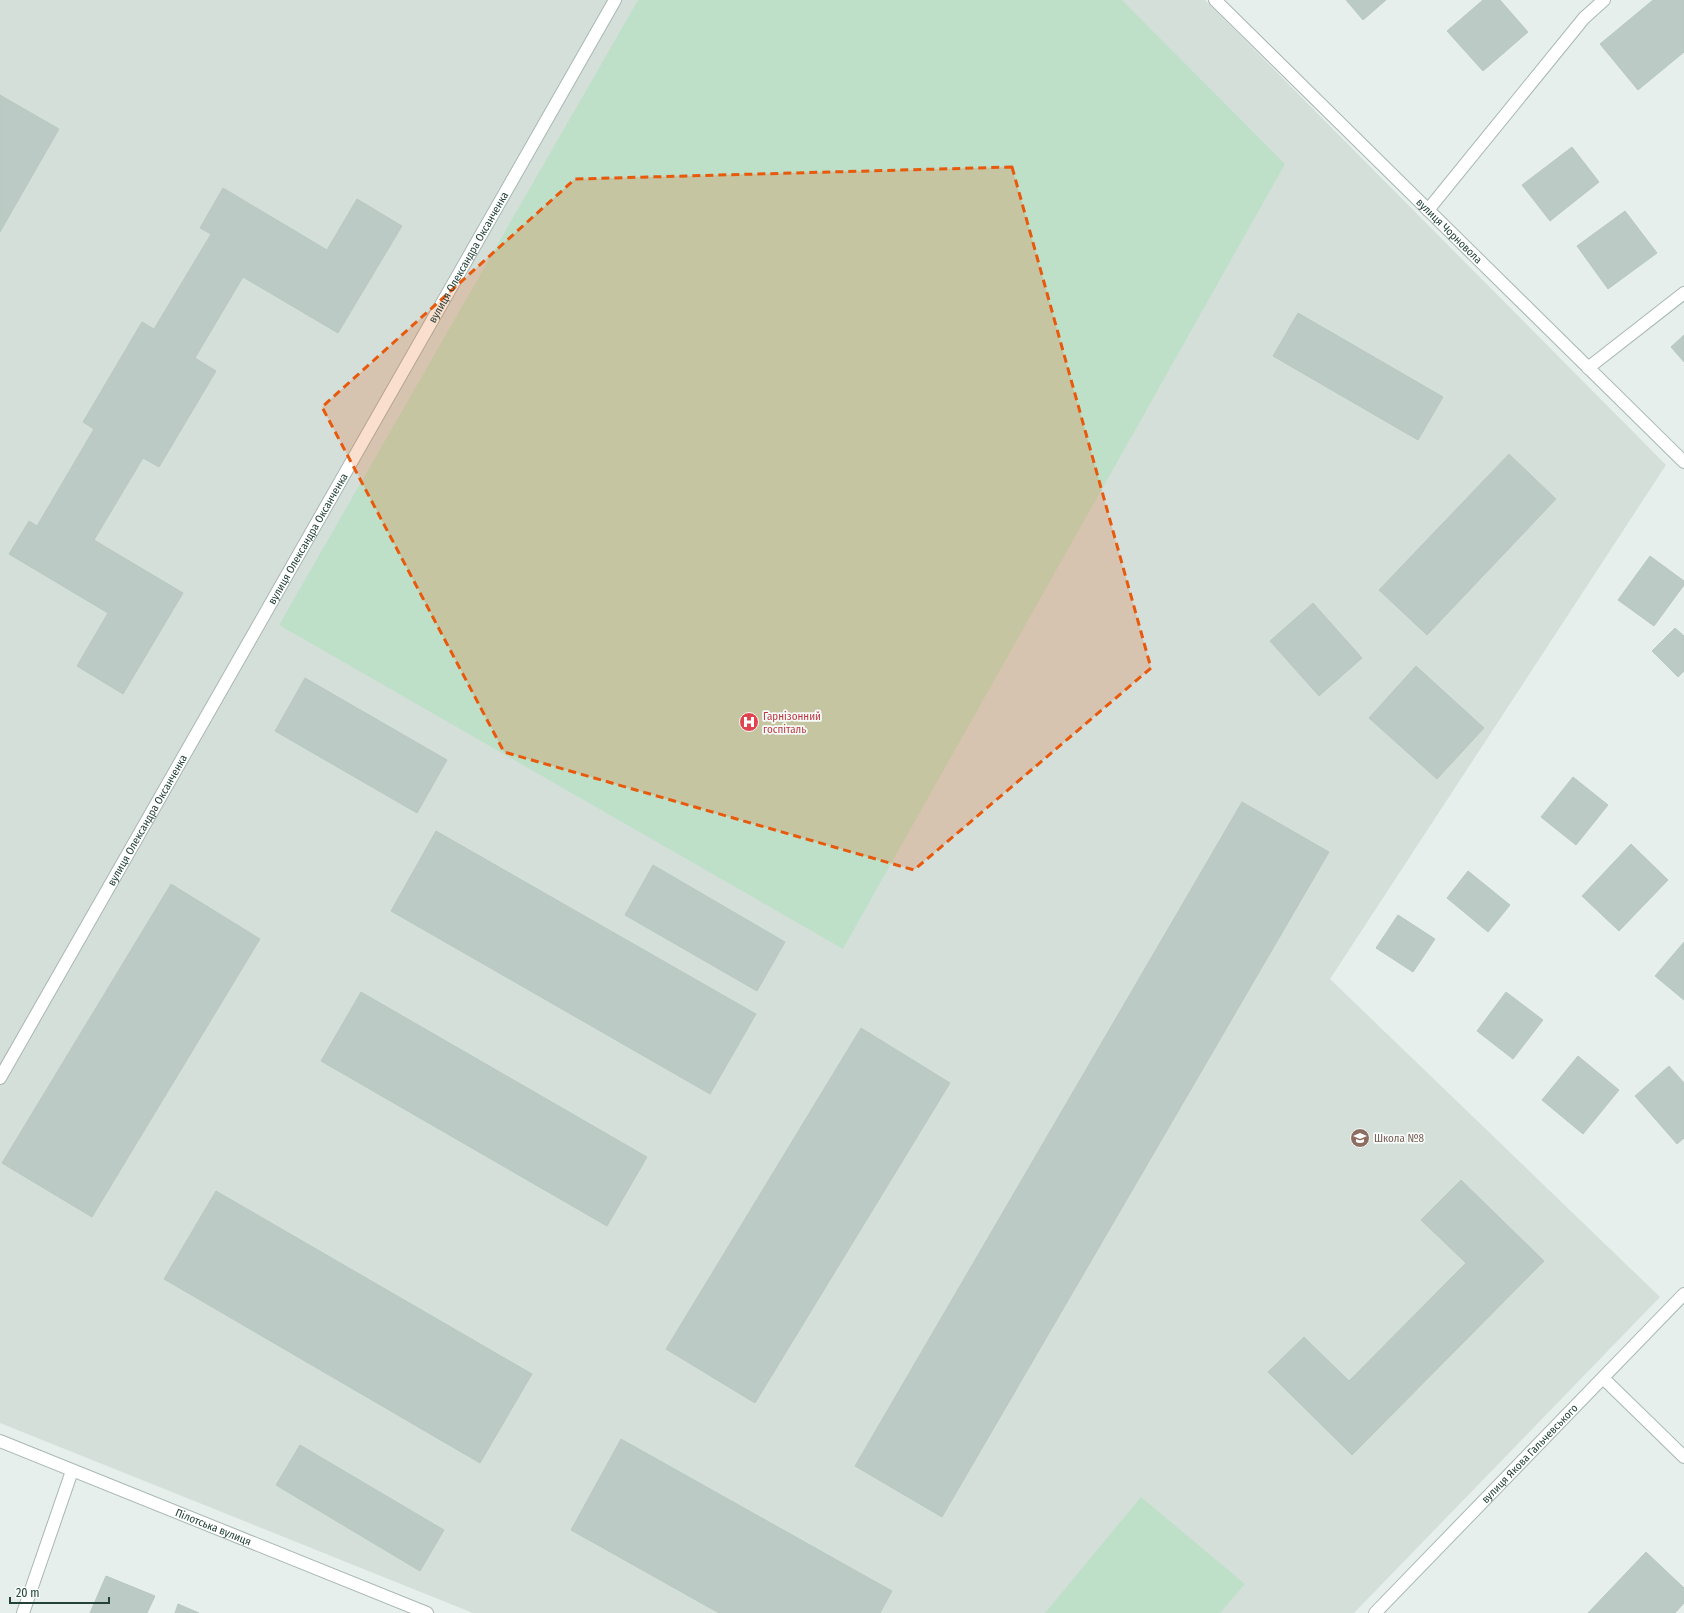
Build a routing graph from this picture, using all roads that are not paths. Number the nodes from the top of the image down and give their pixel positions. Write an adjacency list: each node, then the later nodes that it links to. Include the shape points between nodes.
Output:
1 (615, 0): 8 (street, вулиця Олександра Оксанченка)
2 (1215, 0): 4 (street, вулиця Чорновола)
3 (1604, 0): 4 (street, via 1584,18)
4 (1428, 210): 6 (street, вулиця Чорновола)
5 (1684, 293): 6 (street)
6 (1588, 368): 7 (street, вулиця Чорновола)
7 (1684, 462)
8 (0, 1078)
9 (1684, 1294): 10 (street, вулиця Якова Гальчевського)
10 (1603, 1378): 12 (street); 16 (street, вулиця Якова Гальчевського)
11 (0, 1441): 13 (street, Пілотська вулиця)
12 (1684, 1458)
13 (72, 1471): 14 (street); 15 (street, Пілотська вулиця)
14 (23, 1613)
15 (427, 1613)
16 (1375, 1613)

